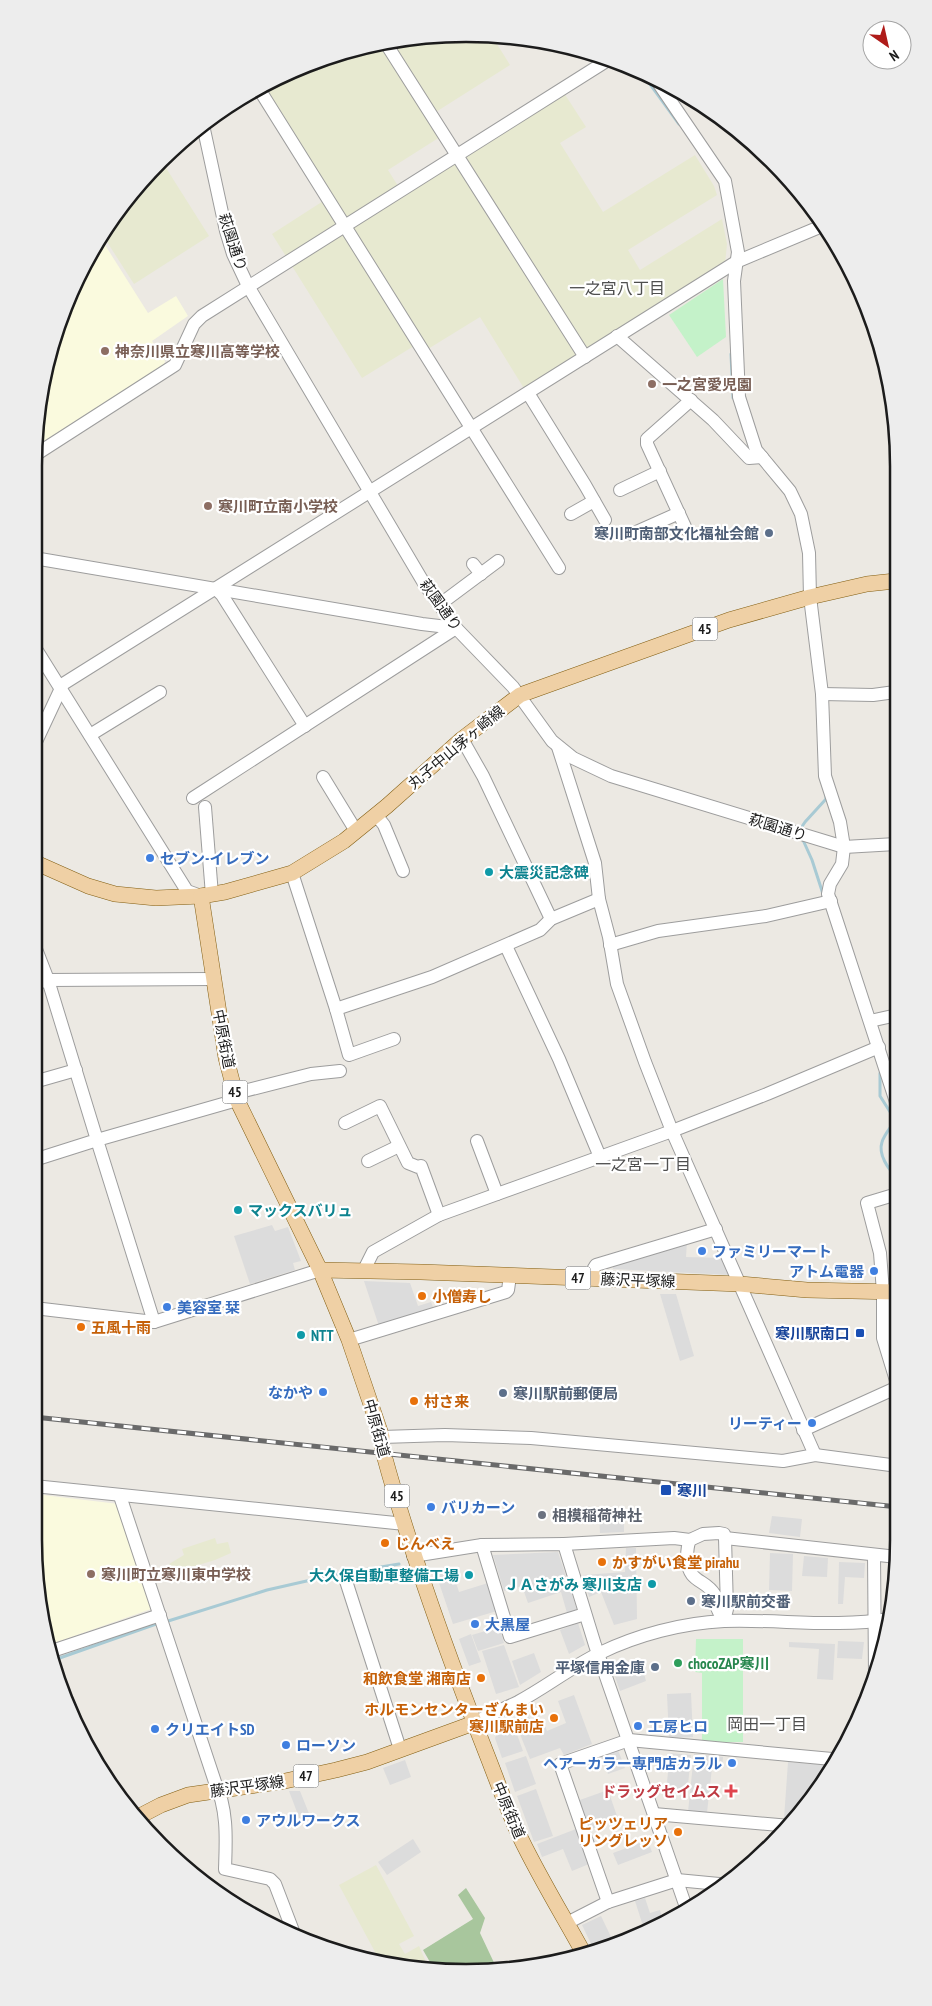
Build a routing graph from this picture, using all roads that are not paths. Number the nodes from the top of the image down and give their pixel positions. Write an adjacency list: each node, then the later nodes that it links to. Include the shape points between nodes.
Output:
1 (391, 50): 6 (street)
2 (601, 65): 6 (street)
3 (663, 91): 9 (street, via 725,181 737,242)
4 (263, 95): 7 (street)
5 (205, 133): 10 (street, 萩園通り, via 226,231)
6 (457, 155): 7 (street); 12 (street)
7 (346, 225): 10 (street); 15 (street)
8 (816, 228): 9 (street)
9 (736, 262): 11 (street); 17 (street, via 734,290 739,397)
10 (248, 286): 16 (street, via 194,324 175,365); 20 (street, 萩園通り)
11 (617, 336): 12 (street); 14 (street)
12 (585, 357): 13 (street)
13 (528, 393): 15 (street); 21 (street)
14 (691, 400): 17 (street); 18 (street, via 646,439)
15 (472, 428): 20 (street); 29 (street)
16 (43, 450)
17 (756, 457): 32 (street, via 790,491 801,514 809,553)
18 (660, 472): 19 (street); 22 (street)
19 (620, 490)
20 (370, 492): 31 (street); 33 (street, 萩園通り)
21 (594, 501): 23 (street); 24 (street)
22 (679, 513): 25 (street); 26 (street)
23 (571, 514)
24 (605, 520)
25 (686, 528)
26 (632, 534)
27 (42, 559): 31 (street)
28 (498, 561): 33 (street, via 477,569)
29 (559, 568)
30 (890, 582): 32 (main road, 丸子中山茅ヶ崎線 / 45, via 866,584)
31 (216, 589): 34 (street); 36 (street); 41 (street)
32 (810, 597): 38 (street); 39 (main road, 丸子中山茅ヶ崎線 / 45, via 730,620)
33 (439, 605): 34 (street, 萩園通り)
34 (456, 628): 39 (street, 萩園通り); 41 (street)
35 (42, 658): 36 (street)
36 (61, 687): 42 (street); 43 (street)
37 (890, 693): 38 (street)
38 (822, 694): 52 (street, via 825,776 840,822)
39 (520, 696): 44 (main road, 丸子中山茅ヶ崎線 / 45); 45 (street, 萩園通り)
40 (158, 697): 43 (street, via 127,719)
41 (305, 726): 47 (street)
42 (42, 729)
43 (90, 734): 56 (street, via 187,891)
44 (462, 739): 49 (main road, 丸子中山茅ヶ崎線 / 45); 59 (street)
45 (558, 747): 52 (street, 萩園通り, via 611,776); 57 (street, via 592,850)
46 (329, 781): 50 (street)
47 (193, 798)
48 (202, 815): 56 (street)
49 (376, 816): 50 (main road, 丸子中山茅ヶ崎線 / 45); 54 (street, via 404,856)
50 (356, 832): 55 (main road, 丸子中山茅ヶ崎線 / 45)
51 (890, 844): 52 (street, 萩園通り)
52 (844, 847): 58 (street, via 842,864 830,884)
53 (42, 866): 56 (main road, 丸子中山茅ヶ崎線 / 45, via 71,880 115,894 156,898)
54 (403, 871)
55 (292, 873): 56 (main road, 丸子中山茅ヶ崎線 / 45); 66 (street)
56 (206, 896): 63 (main road, 中原街道 / 45)
57 (599, 900): 59 (street); 60 (street)
58 (830, 901): 60 (street, via 766,916 658,931); 68 (street)
59 (551, 919): 61 (street, via 540,930)
60 (610, 945): 77 (street, via 617,984)
61 (506, 946): 66 (street, via 432,977); 82 (street, via 560,1059)
62 (42, 965): 64 (street)
63 (213, 979): 64 (street); 75 (main road, 中原街道 / 45)
64 (48, 980): 65 (street); 72 (street)
65 (42, 982)
66 (336, 1009): 69 (street, via 349,1054 382,1049)
67 (890, 1016): 68 (street)
68 (870, 1021): 70 (street)
69 (394, 1039)
70 (879, 1047): 74 (street); 77 (street)
71 (332, 1068): 75 (street, via 281,1077)
72 (76, 1070): 73 (street); 78 (street)
73 (42, 1080)
74 (890, 1082)
75 (236, 1097): 78 (street); 88 (main road, 中原街道 / 45)
76 (345, 1123): 80 (street, via 380,1106)
77 (672, 1131): 82 (street); 87 (street)
78 (97, 1140): 81 (street); 95 (street)
79 (478, 1141): 84 (street)
80 (399, 1146): 83 (street); 86 (street, via 408,1163 421,1166)
81 (42, 1157)
82 (600, 1157): 84 (street)
83 (368, 1161)
84 (497, 1194): 86 (street)
85 (890, 1196): 93 (street, via 867,1203 880,1254)
86 (438, 1215): 89 (street, via 373,1252)
87 (716, 1229): 91 (street, via 596,1264); 92 (street)
88 (320, 1270): 89 (main road, 藤沢平塚線 / 47); 95 (street); 96 (main road, 中原街道 / 45)
89 (364, 1270): 90 (main road, 藤沢平塚線 / 47)
90 (510, 1276): 91 (main road, 藤沢平塚線 / 47); 96 (street, via 506,1292)
91 (588, 1278): 92 (main road, 藤沢平塚線 / 47)
92 (740, 1284): 93 (main road, 藤沢平塚線 / 47); 99 (street)
93 (885, 1292): 97 (street, via 883,1338)
94 (42, 1309): 95 (street)
95 (154, 1322)
96 (349, 1340): 100 (main road, 中原街道 / 45)
97 (890, 1361)
98 (890, 1391): 99 (street)
99 (803, 1430): 101 (street)
100 (382, 1437): 101 (street, via 531,1438 783,1461); 105 (main road, 中原街道 / 45, via 384,1455)
101 (815, 1455): 102 (street)
102 (890, 1465)
103 (42, 1487): 104 (street)
104 (120, 1496): 105 (street); 115 (street)
105 (405, 1524): 111 (main road, 中原街道 / 45)
106 (725, 1538): 107 (street, via 724,1534 718,1533 703,1534); 110 (street); 116 (street, via 728,1609)
107 (690, 1540): 108 (street, via 674,1538); 116 (street, via 687,1548 689,1571 715,1596)
108 (564, 1544): 109 (street); 114 (street)
109 (482, 1545): 111 (street); 114 (street, via 510,1637)
110 (874, 1555): 112 (street); 118 (street)
111 (413, 1556): 122 (main road, 中原街道 / 45)
112 (889, 1556)
113 (346, 1581): 124 (street)
114 (585, 1614): 121 (street)
115 (162, 1621): 119 (street); 126 (street)
116 (724, 1621): 118 (street); 121 (street, via 678,1627)
117 (881, 1621): 118 (street)
118 (875, 1622): 120 (street)
119 (57, 1650)
120 (875, 1650)
121 (598, 1654): 122 (street, via 517,1702); 123 (street)
122 (474, 1723): 124 (main road, 藤沢平塚線 / 47); 134 (main road, 中原街道 / 45, via 520,1838)
123 (629, 1740): 125 (street); 128 (street); 132 (street, via 560,1764)
124 (400, 1749): 126 (main road, 藤沢平塚線 / 47, via 336,1770)
125 (829, 1759)
126 (218, 1790): 127 (main road, 藤沢平塚線 / 47, via 188,1795); 135 (street, via 222,1797 226,1831 225,1869 270,1879 275,1884)
127 (144, 1814)
128 (654, 1814): 129 (street); 130 (street)
129 (778, 1825)
130 (677, 1880): 131 (street); 132 (street); 133 (street)
131 (713, 1883)
132 (608, 1902): 134 (street)
133 (685, 1903)
134 (567, 1923): 136 (main road, 中原街道 / 45)
135 (291, 1925)
136 (581, 1948)

